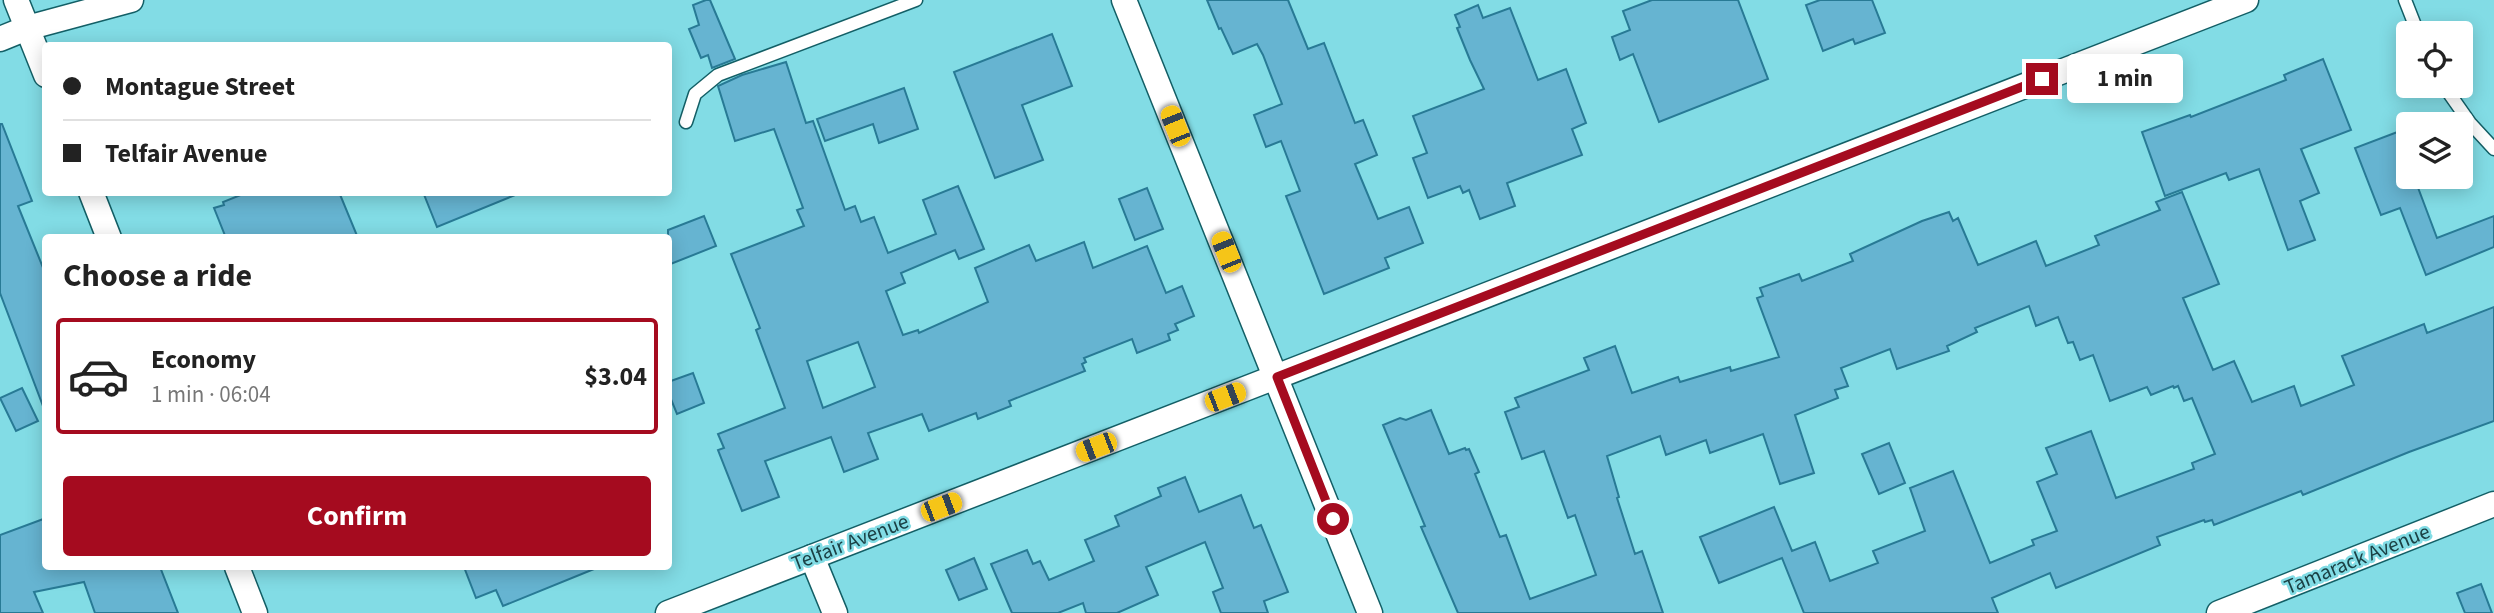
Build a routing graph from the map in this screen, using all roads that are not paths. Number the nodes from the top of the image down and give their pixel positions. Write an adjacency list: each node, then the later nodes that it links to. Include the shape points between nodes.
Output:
1 (16, 0): 8 (street)
2 (131, 0): 8 (street)
3 (916, 0): 12 (lane, via 718,75 695,94)
4 (1124, 0): 16 (street)
5 (2246, 0): 16 (street, Telfair Avenue)
6 (2405, 0): 7 (lane)
7 (2413, 21)
8 (27, 28): 9 (street); 10 (street)
9 (0, 40)
10 (42, 65)
11 (2452, 98): 13 (lane)
12 (687, 122)
13 (2494, 149)
14 (93, 196): 15 (street)
15 (107, 234)
16 (1277, 377): 18 (street, Telfair Avenue); 23 (street)
17 (2494, 504): 24 (street, Tamarack Avenue)
18 (812, 557): 21 (street, Telfair Avenue); 22 (street)
19 (238, 570): 20 (street)
20 (255, 613)
21 (668, 613)
22 (835, 613)
23 (1370, 613)
24 (2219, 613)

